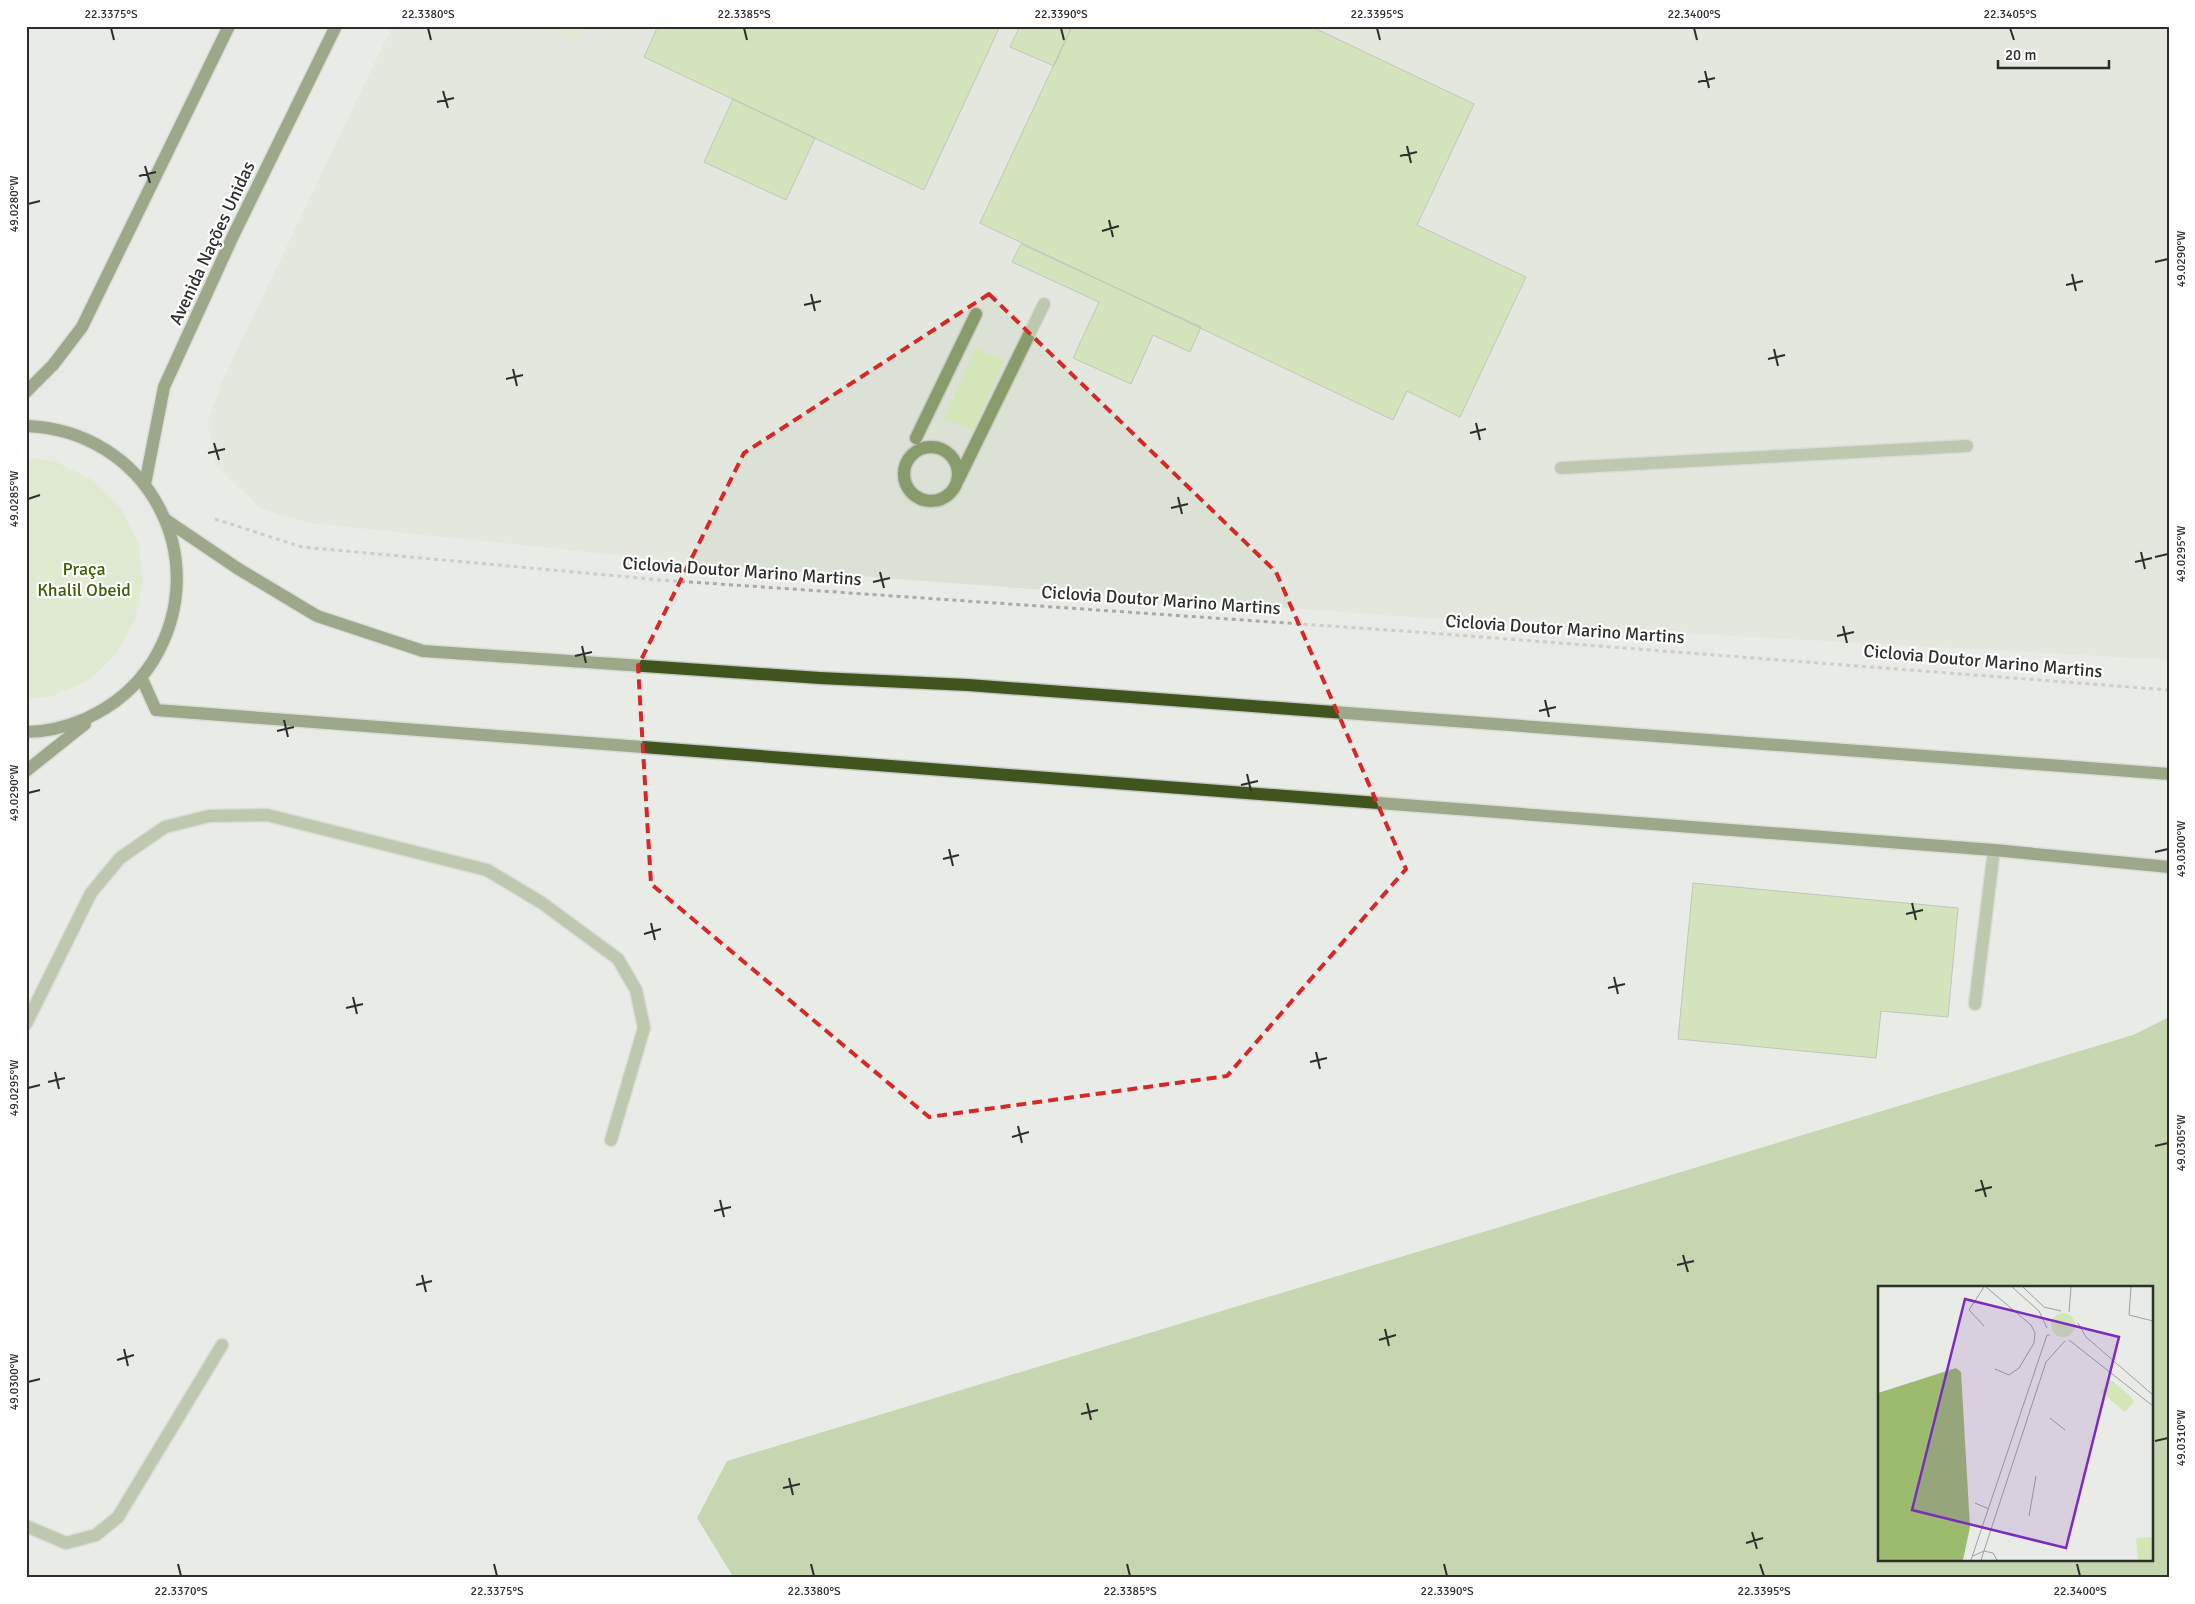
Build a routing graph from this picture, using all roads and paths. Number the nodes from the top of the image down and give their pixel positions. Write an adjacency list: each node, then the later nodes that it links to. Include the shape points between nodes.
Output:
1 (230, 26): 5 (main road, via 82,327 53,365)
2 (336, 26): 11 (main road, Avenida Nações Unidas, via 233,236 164,387)
3 (1044, 304): 10 (lane)
4 (976, 314): 7 (lane)
5 (26, 392)
6 (26, 426): 11 (main road, via 73,433 100,445 124,462)
7 (916, 438)
8 (1967, 446): 9 (lane)
9 (1561, 468)
10 (958, 480): 10 (lane, via 958,471 951,456 935,447 917,451 906,465 904,474 910,492 925,501 942,500)
11 (145, 484): 13 (main road)
12 (212, 518): 15 (path, Ciclovia Doutor Marino Martins, via 302,547 661,580 1417,632)
13 (166, 520): 14 (main road, via 177,561 176,603 164,643); 19 (main road, via 317,616 424,651 968,685)
14 (142, 679): 16 (main road); 20 (main road, via 156,710)
15 (2169, 690)
16 (99, 713): 17 (main road, via 65,727); 18 (main road)
17 (26, 732)
18 (26, 771)
19 (2169, 774)
20 (1994, 850): 21 (main road); 22 (lane)
21 (2169, 867)
22 (1975, 1004)
23 (26, 1024): 24 (lane, via 91,893 120,858 165,827 209,816 267,815 487,870 542,903 618,959 636,990 644,1028)
24 (611, 1140)
25 (222, 1345): 26 (lane, via 118,1518 96,1535 66,1543)
26 (26, 1526)

